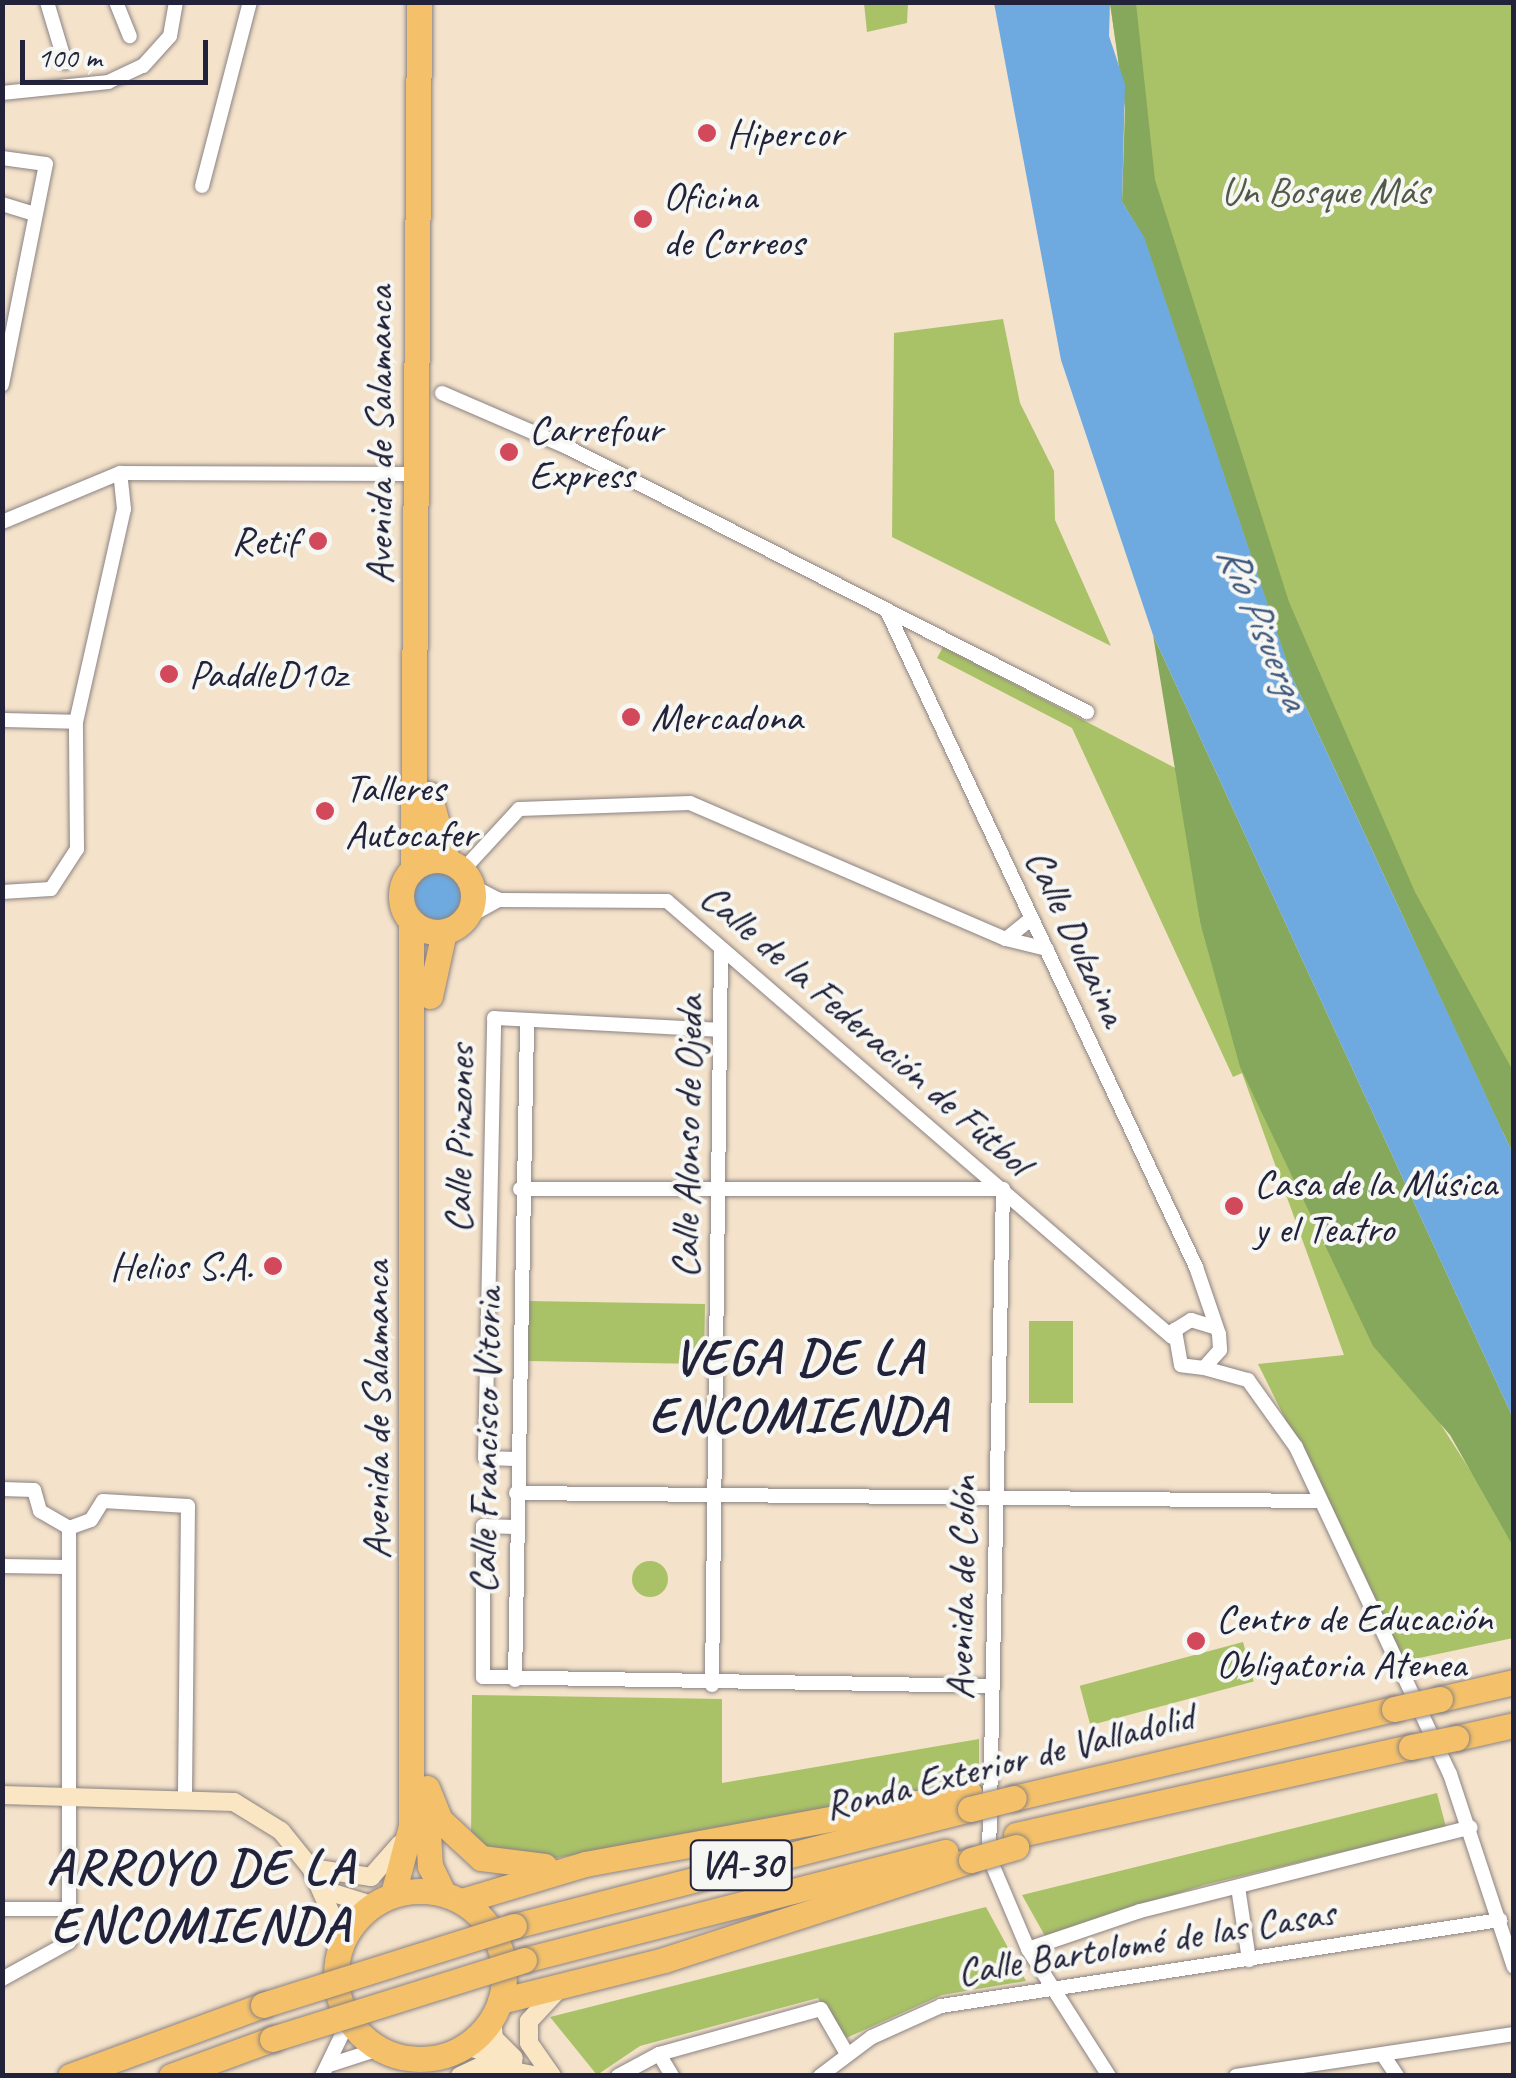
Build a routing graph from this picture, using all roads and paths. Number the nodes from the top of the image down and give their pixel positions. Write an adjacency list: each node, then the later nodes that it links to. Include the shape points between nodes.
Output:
1 (47, 2): 8 (street)
2 (116, 2): 7 (street)
3 (176, 2): 9 (street, via 170,36 143,66 108,82)
4 (250, 2): 11 (street)
5 (419, 2): 23 (highway, Avenida de Salamanca)
6 (432, 2): 24 (highway, Avenida de Salamanca, via 428,811)
7 (130, 36)
8 (65, 62)
9 (2, 94)
10 (2, 158): 13 (street, via 44,161)
11 (202, 186)
12 (2, 204): 13 (street)
13 (35, 214): 14 (street, via 39,231)
14 (2, 385)
15 (442, 392): 19 (street)
16 (120, 473): 17 (street); 18 (street); 22 (street, via 124,510)
17 (405, 474)
18 (2, 522)
19 (888, 613): 20 (street); 27 (street, Calle Dulzaina)
20 (1088, 712)
21 (2, 720): 22 (street)
22 (76, 722): 25 (street, via 77,850 60,880 37,892)
23 (414, 867): 24 (highway); 28 (highway, Avenida de Salamanca, via 401,888)
24 (461, 872): 26 (street, Calle de la Federación de Fútbol); 29 (highway, Avenida de Salamanca); 30 (street, via 518,810 690,804)
25 (2, 892)
26 (499, 900): 29 (street, Calle de la Federación de Fútbol); 32 (street, Calle de la Federación de Fútbol, via 667,901)
27 (1032, 918): 30 (street); 31 (street, Calle Dulzaina)
28 (411, 922): 29 (highway); 64 (highway, Avenida de Salamanca)
29 (455, 925): 59 (highway, Avenida de Salamanca, via 430,964)
30 (1006, 939): 31 (street)
31 (1047, 949): 38 (street, Calle Dulzaina)
32 (721, 950): 34 (street, Calle Alonso de Ojeda); 36 (street, Calle de la Federación de Fútbol)
33 (527, 1023): 34 (street, Calle Pinzones); 35 (street, Calle Francisco Vitoria); 44 (street, Calle Pinzones, via 494,1018 486,1458)
34 (720, 1030): 37 (street, Calle Alonso de Ojeda)
35 (520, 1189): 37 (street); 44 (street, Calle Francisco Vitoria)
36 (1003, 1189): 37 (street); 40 (street, Calle de la Federación de Fútbol, via 1152,1312); 48 (street, Avenida de Colón)
37 (718, 1192): 47 (street, Calle Alonso de Ojeda)
38 (1203, 1291): 39 (street, Calle Dulzaina); 40 (street)
39 (1214, 1326): 40 (street); 41 (street, Calle Dulzaina)
40 (1181, 1327): 42 (street, Calle de la Federación de Fútbol, via 1176,1359)
41 (1220, 1350): 42 (street); 43 (street)
42 (1204, 1368): 43 (street)
43 (1235, 1372): 49 (street, via 1267,1401)
44 (516, 1459): 46 (street, Calle Francisco Vitoria)
45 (2, 1489): 51 (street, via 34,1490 40,1511)
46 (516, 1493): 47 (street); 50 (street, Calle Francisco Vitoria)
47 (717, 1493): 48 (street); 56 (street, Calle Alonso de Ojeda)
48 (996, 1497): 49 (street); 57 (street, Avenida de Colón)
49 (1317, 1501): 65 (street)
50 (515, 1526): 54 (street, Calle Francisco Vitoria); 54 (street, via 483,1526 483,1677)
51 (69, 1528): 53 (street); 60 (street, via 91,1520 103,1502 188,1506)
52 (2, 1566): 53 (street)
53 (68, 1567): 62 (street)
54 (515, 1680): 56 (street)
55 (1514, 1682): 63 (highway, Ronda Exterior de Valladolid / VA-30, bridge)
56 (712, 1685): 57 (street)
57 (991, 1686): 77 (street, Avenida de Colón, via 988,1856)
58 (1514, 1725): 66 (highway, Ronda Exterior de Valladolid / VA-30, bridge, via 1062,1826)
59 (426, 1788): 67 (highway, via 440,1820 480,1858); 71 (highway, Avenida de Salamanca, via 430,1866)
60 (185, 1794): 62 (street); 68 (street, via 262,1817)
61 (2, 1795): 62 (street)
62 (68, 1795): 73 (street)
63 (970, 1801): 67 (highway); 94 (highway, Ronda Exterior de Valladolid / VA-30, bridge, via 514,1926 262,2005)
64 (411, 1826): 68 (street, via 372,1877); 72 (highway, Avenida de Salamanca)
65 (1471, 1827): 69 (street); 75 (street)
66 (971, 1853): 81 (highway); 95 (highway, Ronda Exterior de Valladolid / VA-30, bridge, via 524,1960)
67 (586, 1864): 71 (highway)
68 (311, 1868): 70 (street)
69 (1238, 1887): 77 (street); 78 (street)
70 (327, 1892): 72 (street); 76 (street)
71 (452, 1897): 72 (highway); 83 (highway, via 494,1934)
72 (382, 1900): 76 (highway)
73 (69, 1908): 74 (street); 80 (street, via 68,1942)
74 (2, 1909)
75 (1500, 1920): 78 (street, Calle Bartolomé de las Casas); 79 (street)
76 (342, 1941): 84 (highway, via 338,1995)
77 (1028, 1950): 82 (street, Avenida de Colón)
78 (1250, 1960): 82 (street, Calle Bartolomé de las Casas)
79 (1514, 1967)
80 (2, 1979)
81 (570, 1983): 83 (highway); 97 (street, via 529,2021 528,2043)
82 (1055, 1993): 87 (street, Calle Bartolomé de las Casas, via 941,2006); 101 (street, Avenida de Colón)
83 (496, 2010): 90 (highway); 91 (street, via 494,2038)
84 (348, 2020): 89 (highway); 92 (street)
85 (1514, 2034): 88 (street)
86 (658, 2054): 87 (street, via 821,2009); 98 (street); 99 (street)
87 (847, 2054): 100 (street, Calle Bartolomé de las Casas)
88 (1383, 2055): 93 (street); 103 (street)
89 (391, 2060): 90 (highway); 92 (street)
90 (454, 2063): 91 (street); 96 (street)
91 (522, 2065): 96 (street)
92 (325, 2070)
93 (1267, 2073): 102 (street)
94 (70, 2076)
95 (171, 2076)
96 (540, 2076)
97 (552, 2076)
98 (618, 2076)
99 (672, 2076)
100 (820, 2076)
101 (1109, 2076)
102 (1236, 2076)
103 (1396, 2076)

